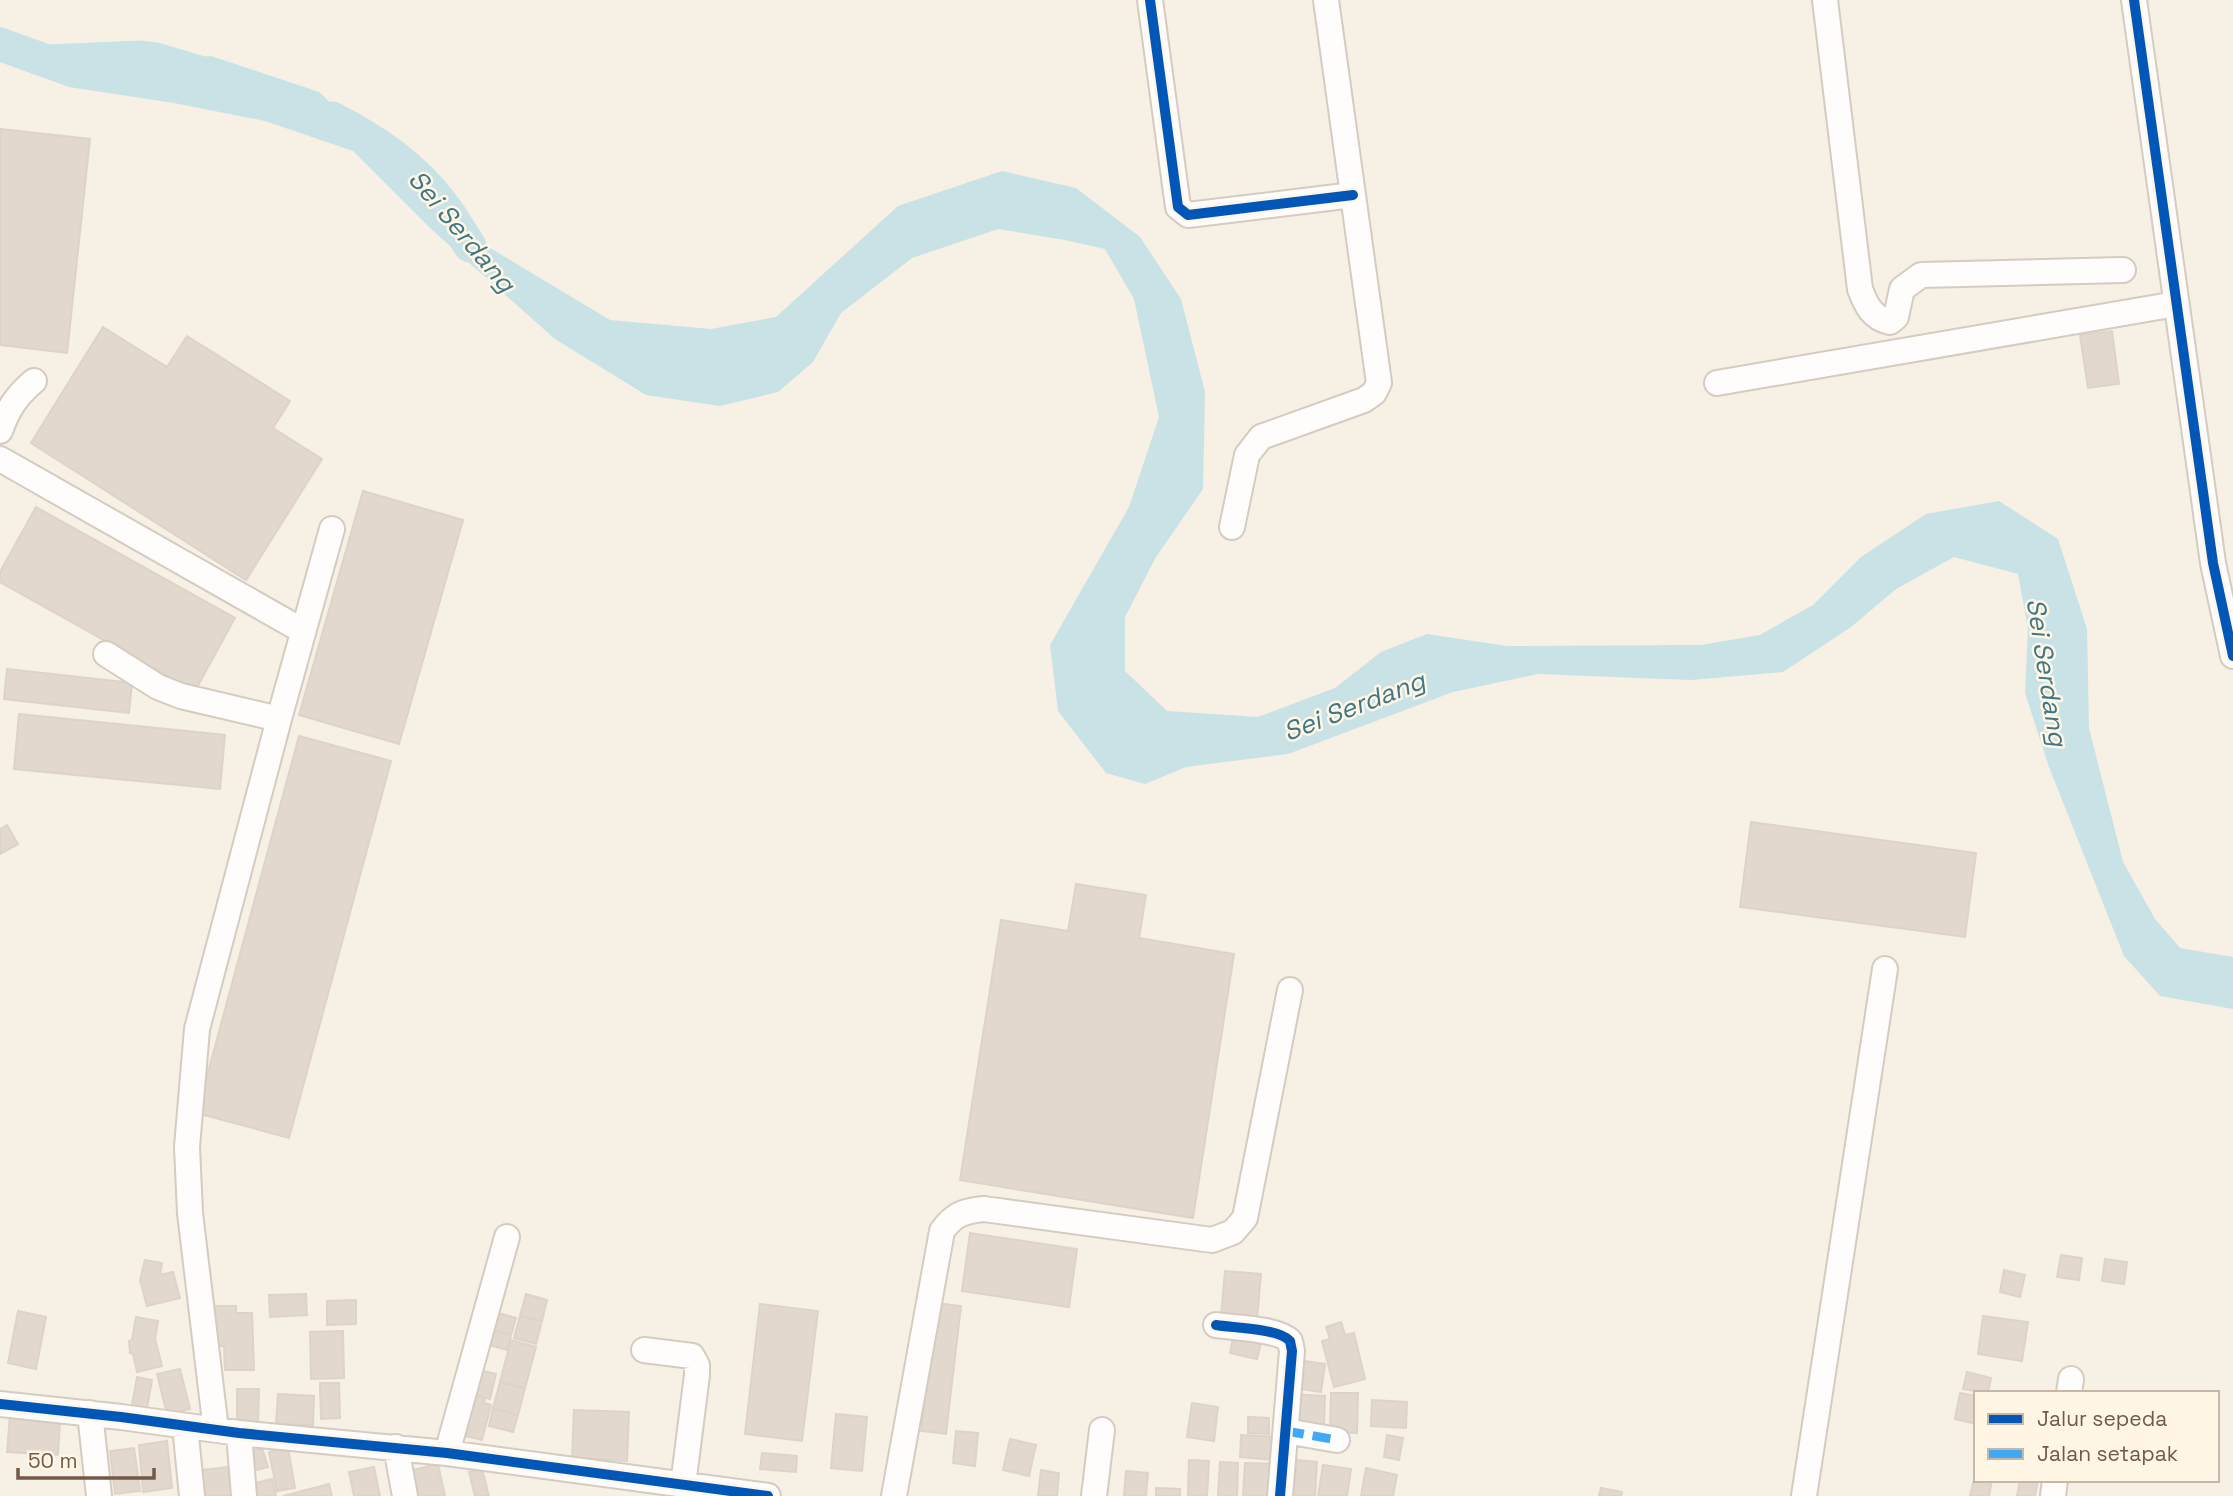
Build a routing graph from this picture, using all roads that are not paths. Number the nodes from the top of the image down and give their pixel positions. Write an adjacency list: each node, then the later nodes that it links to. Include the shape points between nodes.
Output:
1 (1150, 0): 5 (street, via 1178,208 1183,213)
2 (1326, 0): 5 (street)
3 (1825, 0): 6 (street, via 1860,289 1873,314 1889,322 1896,317 1902,289 1921,275)
4 (2134, 0): 7 (street)
5 (1353, 195): 12 (street, via 1379,383 1364,400 1261,437 1247,455)
6 (2123, 270)
7 (2176, 304): 9 (street); 16 (street, via 2213,563)
8 (33, 381): 10 (street, via 9,408)
9 (1717, 383)
10 (0, 431)
11 (0, 459): 14 (street)
12 (1232, 527)
13 (332, 529): 14 (street)
14 (303, 631): 17 (street)
15 (106, 654): 17 (street, via 181,696)
16 (2233, 656)
17 (279, 719): 28 (street, via 197,1030 190,1095 190,1213)
18 (1885, 969): 42 (street)
19 (1290, 990): 39 (street, via 1245,1218 1233,1231 1212,1240 984,1209 961,1212 950,1219 942,1231)
20 (507, 1237): 31 (street)
21 (1216, 1325): 27 (street, via 1290,1339)
22 (644, 1350): 32 (street, via 692,1356 696,1365)
23 (0, 1404): 24 (street)
24 (90, 1413): 25 (street); 34 (street)
25 (185, 1426): 28 (street); 35 (street)
26 (1101, 1430): 40 (street)
27 (1286, 1431): 29 (street); 41 (street)
28 (227, 1432): 30 (street); 36 (street)
29 (1338, 1440)
30 (396, 1447): 31 (street); 37 (street)
31 (447, 1453): 33 (street)
32 (683, 1485): 33 (street); 38 (street)
33 (638, 1487)
34 (99, 1496)
35 (192, 1496)
36 (244, 1496)
37 (405, 1496)
38 (768, 1496)
39 (894, 1496)
40 (1094, 1496)
41 (1280, 1496)
42 (1804, 1496)

